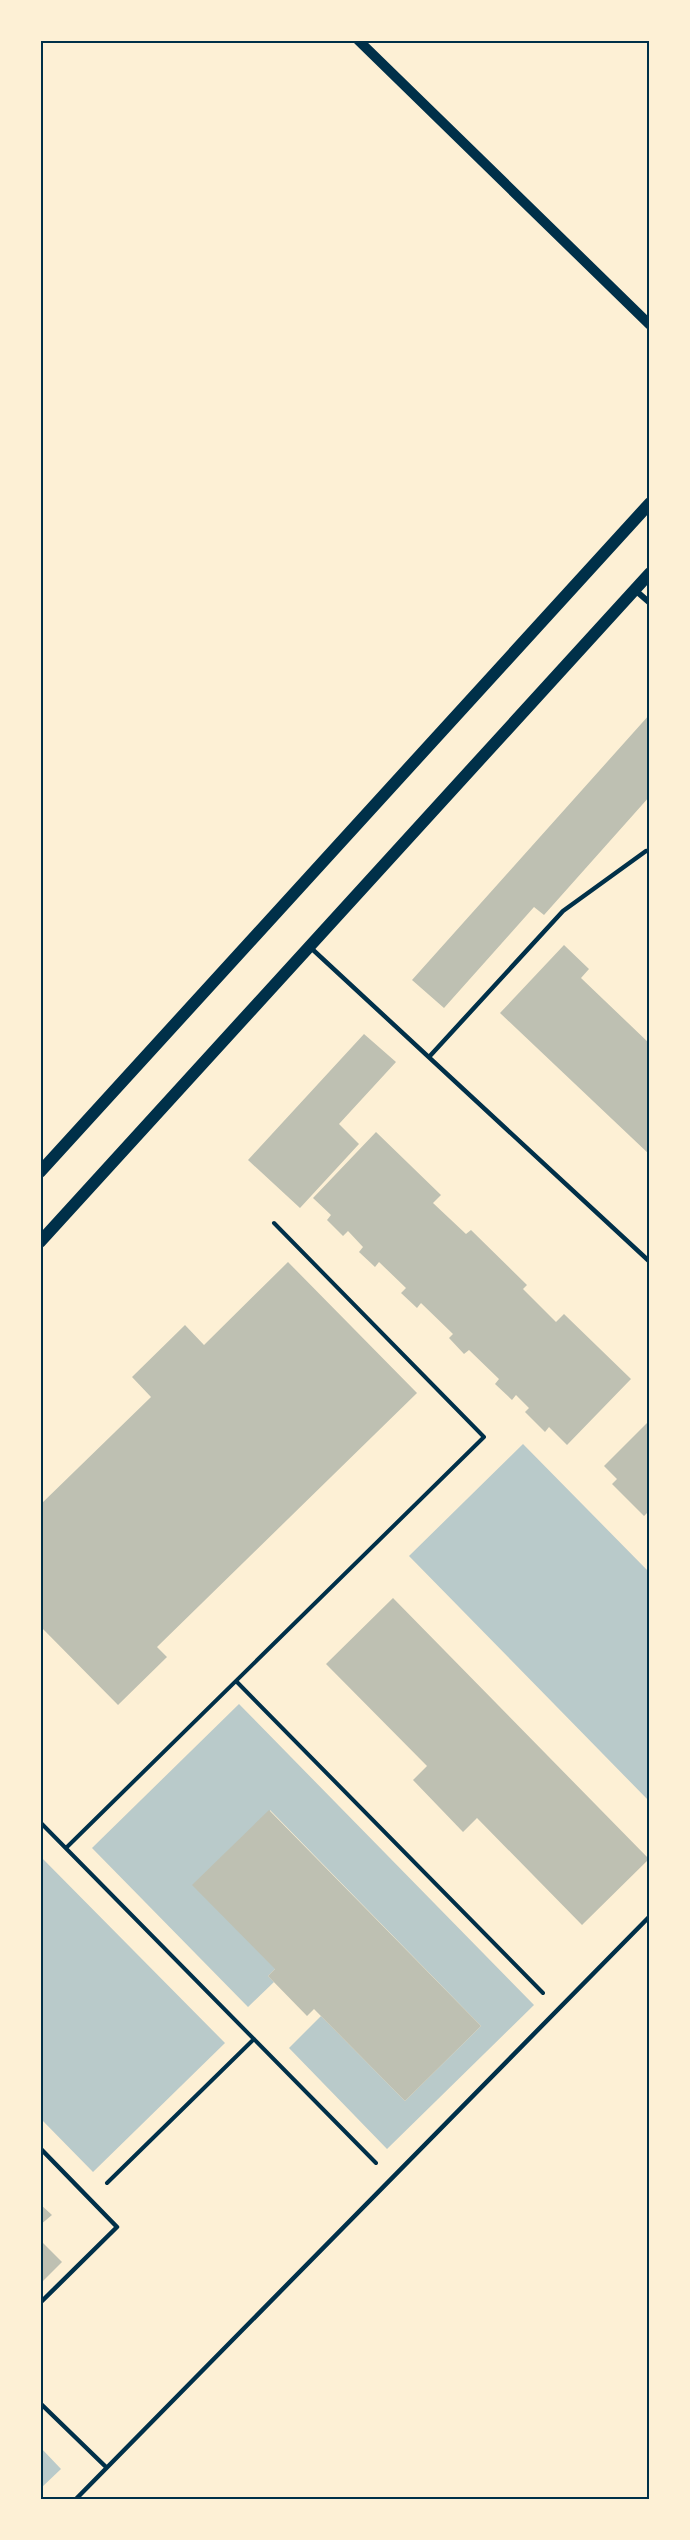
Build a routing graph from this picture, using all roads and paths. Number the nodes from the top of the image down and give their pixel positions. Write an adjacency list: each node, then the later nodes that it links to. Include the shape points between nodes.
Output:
1 (358, 40): 2 (street)
2 (650, 325)
3 (650, 503): 10 (main road)
4 (650, 573): 5 (main road)
5 (635, 589): 6 (street); 8 (main road)
6 (650, 603)
7 (650, 851): 9 (lane, via 563,911)
8 (309, 946): 9 (lane); 12 (main road)
9 (429, 1057): 13 (lane)
10 (40, 1172)
11 (274, 1223): 14 (path, via 484,1437)
12 (40, 1242)
13 (650, 1262)
14 (236, 1681): 16 (path); 18 (path)
15 (40, 1822): 16 (path)
16 (66, 1848): 19 (path)
17 (650, 1916): 18 (lane)
18 (558, 2008): 21 (lane)
19 (254, 2039): 21 (path); 22 (path)
20 (40, 2148): 22 (lane)
21 (391, 2178): 25 (lane)
22 (91, 2199): 23 (lane, via 117,2227)
23 (40, 2302)
24 (40, 2403): 25 (lane)
25 (106, 2467): 26 (lane)
26 (75, 2499)

